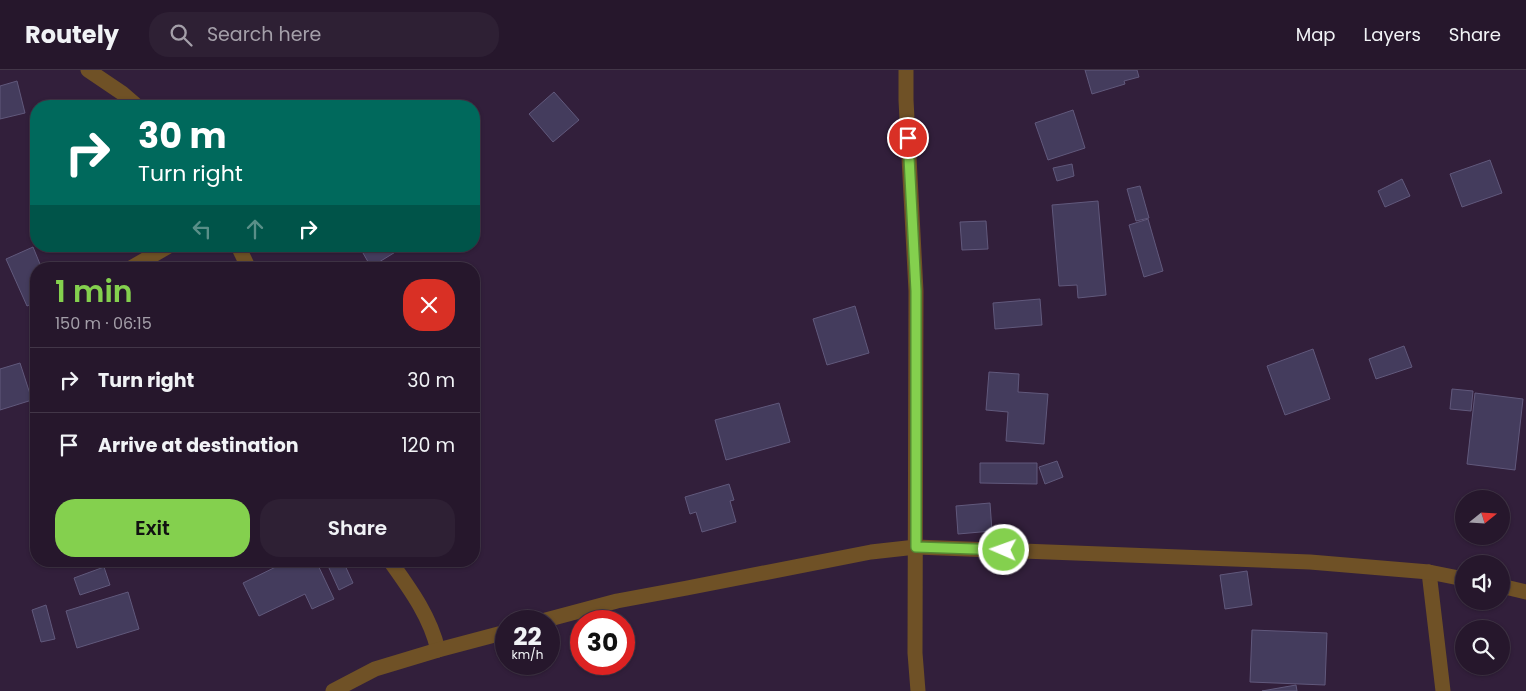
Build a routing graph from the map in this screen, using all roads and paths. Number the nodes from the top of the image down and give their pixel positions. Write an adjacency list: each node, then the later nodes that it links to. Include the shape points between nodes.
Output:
1 (88, 70): 3 (street)
2 (906, 70): 6 (street, via 916,291)
3 (130, 100)
4 (159, 252): 5 (street)
5 (141, 262)
6 (916, 547): 8 (street, via 1301,562); 12 (street, via 871,552 617,600); 16 (street)
7 (394, 567): 14 (street, via 417,598)
8 (1429, 572): 9 (street); 17 (street)
9 (1455, 577)
10 (1510, 588): 11 (street)
11 (1526, 592)
12 (560, 616)
13 (495, 635): 14 (street)
14 (438, 650): 15 (street, via 375,669)
15 (333, 691)
16 (918, 691)
17 (1443, 691)

